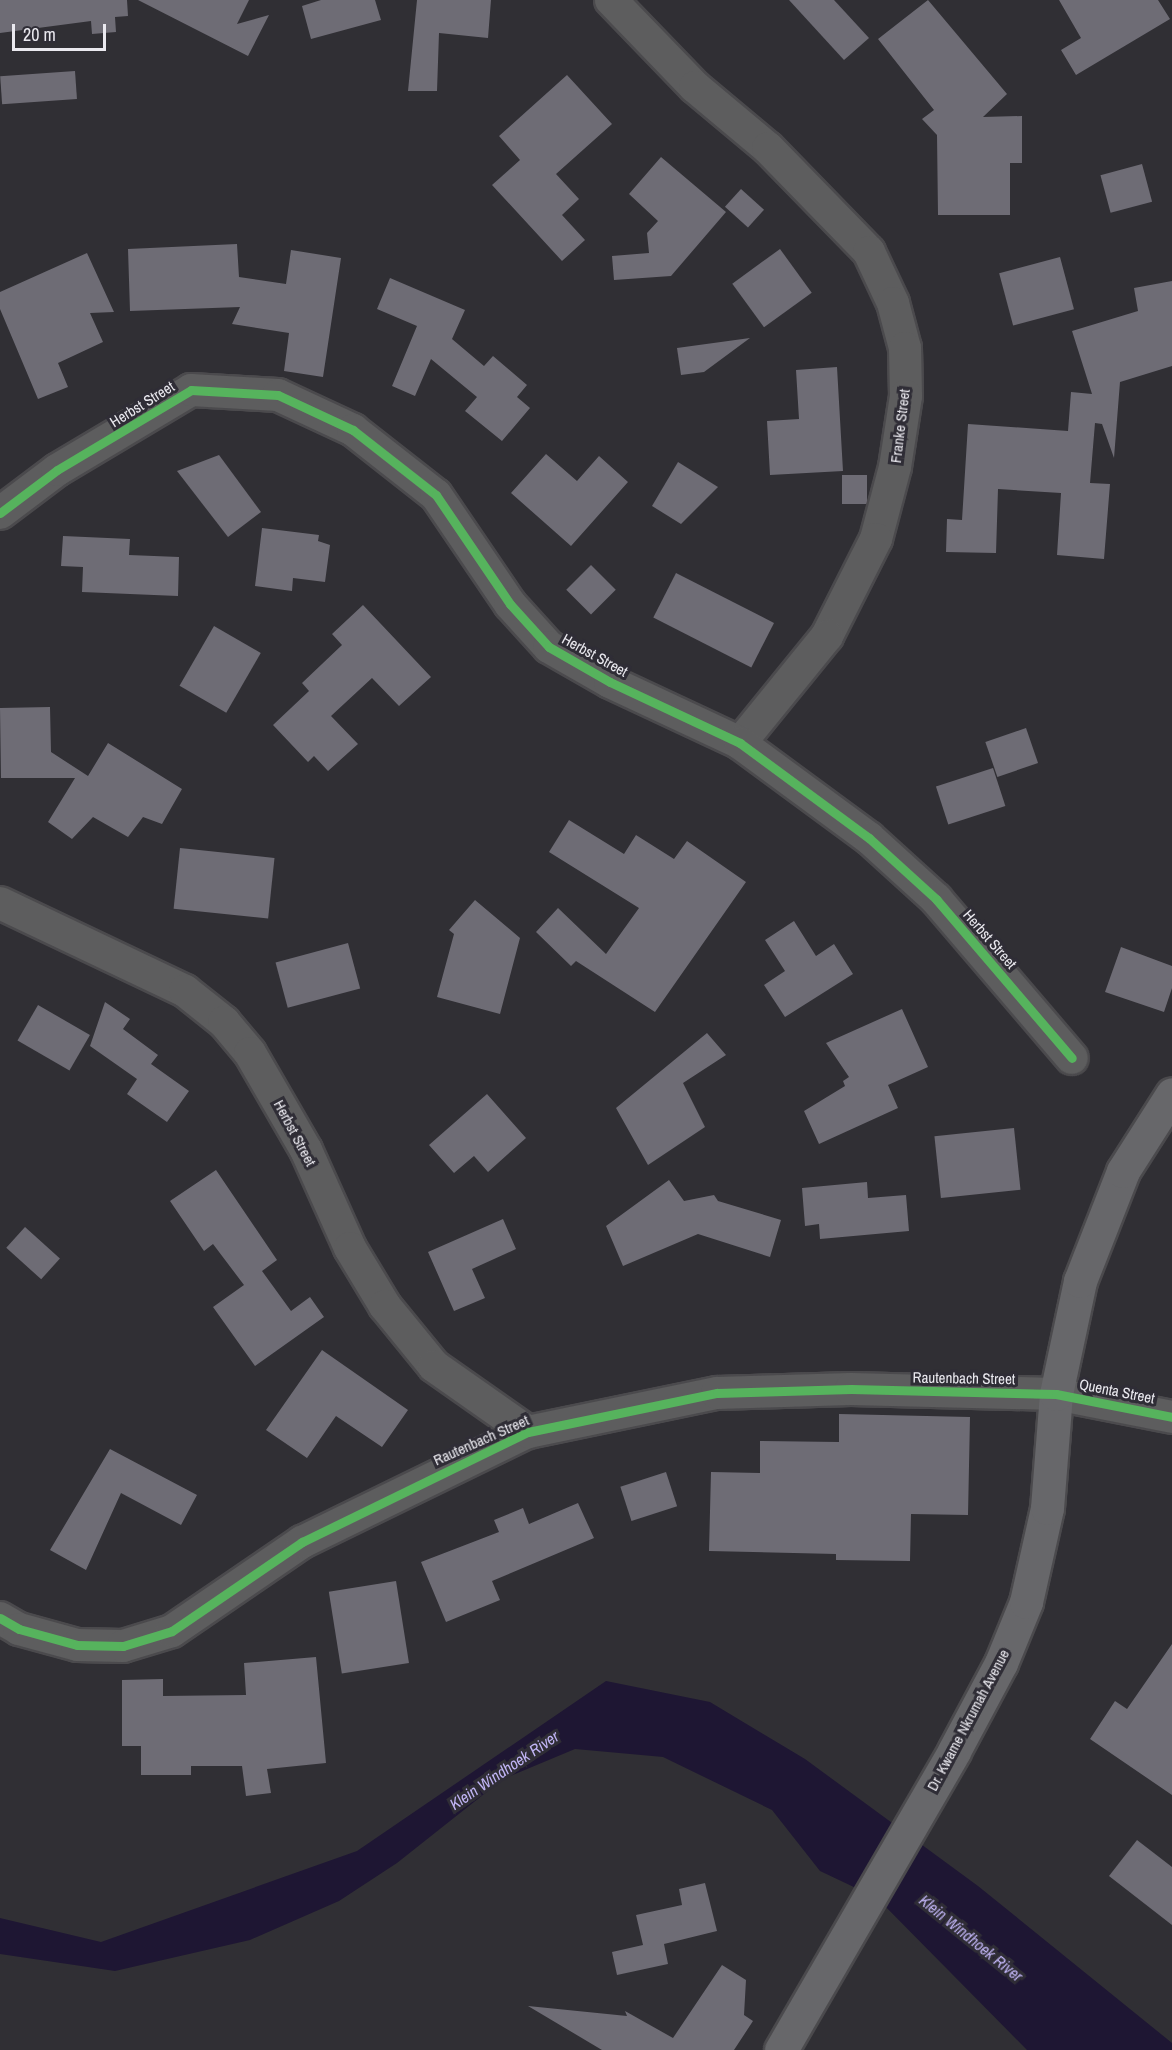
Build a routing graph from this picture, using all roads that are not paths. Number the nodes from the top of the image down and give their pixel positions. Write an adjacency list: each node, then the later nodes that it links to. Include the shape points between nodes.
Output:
1 (611, 0): 3 (street, Franke Street, via 695,87 768,148 869,252 893,303 904,348 906,396 895,467 876,539 827,636)
2 (0, 513): 3 (street, Herbst Street, via 57,470 191,390 278,395 353,430 436,495 510,604 549,646 610,682)
3 (740, 743): 5 (street, Herbst Street, via 869,838 936,899)
4 (0, 903): 9 (street, Herbst Street, via 186,991 224,1022 250,1053 306,1150 350,1248 385,1306 434,1366)
5 (1072, 1058)
6 (1172, 1094): 7 (street, Dr. Kwame Nkrumah Avenue, via 1123,1171 1080,1281)
7 (1056, 1394): 8 (street, Quenta Street); 9 (street, Rautenbach Street, via 851,1389 717,1393); 11 (street, Dr. Kwame Nkrumah Avenue, via 1047,1508 1026,1602 1001,1663)
8 (1172, 1417)
9 (528, 1432): 10 (street, Rautenbach Street, via 302,1542 172,1631 123,1646 77,1645 19,1629)
10 (0, 1618)
11 (781, 2050)

